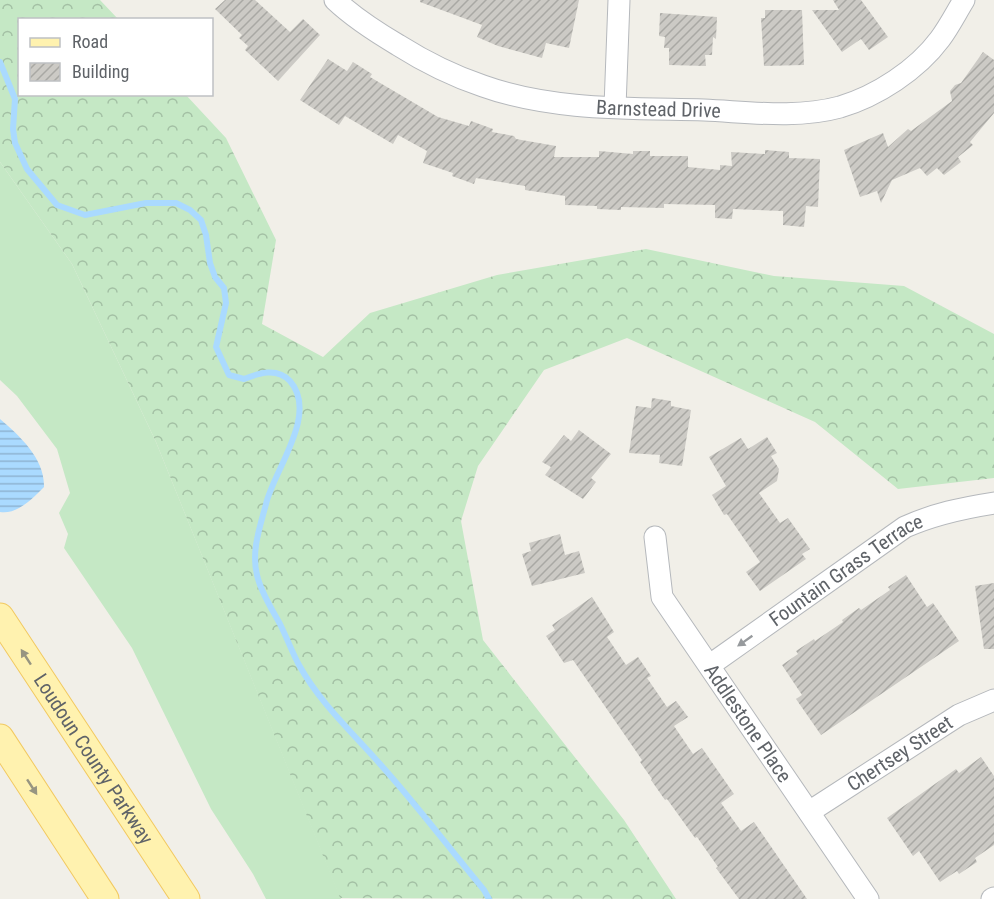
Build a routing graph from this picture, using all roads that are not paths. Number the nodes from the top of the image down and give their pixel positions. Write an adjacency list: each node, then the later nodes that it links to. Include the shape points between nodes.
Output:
1 (335, 0): 4 (street, Barnstead Drive, via 377,33 450,74 526,97)
2 (619, 0): 4 (street)
3 (964, 0): 4 (street, Barnstead Drive, via 939,40 915,66 868,96 840,107 798,114)
4 (615, 107)
5 (994, 503): 8 (street, Fountain Grass Terrace, one-way to 8, via 954,509 905,527)
6 (655, 537): 8 (street, Addlestone Place, via 662,597)
7 (0, 617): 13 (main road, Loudoun County Parkway, one-way to 7)
8 (711, 665): 11 (street, Addlestone Place)
9 (994, 700): 11 (street, Chertsey Street, via 959,715)
10 (0, 738): 12 (main road, one-way to 12)
11 (809, 812): 14 (street, Addlestone Place)
12 (105, 899)
13 (186, 899)
14 (868, 899)

